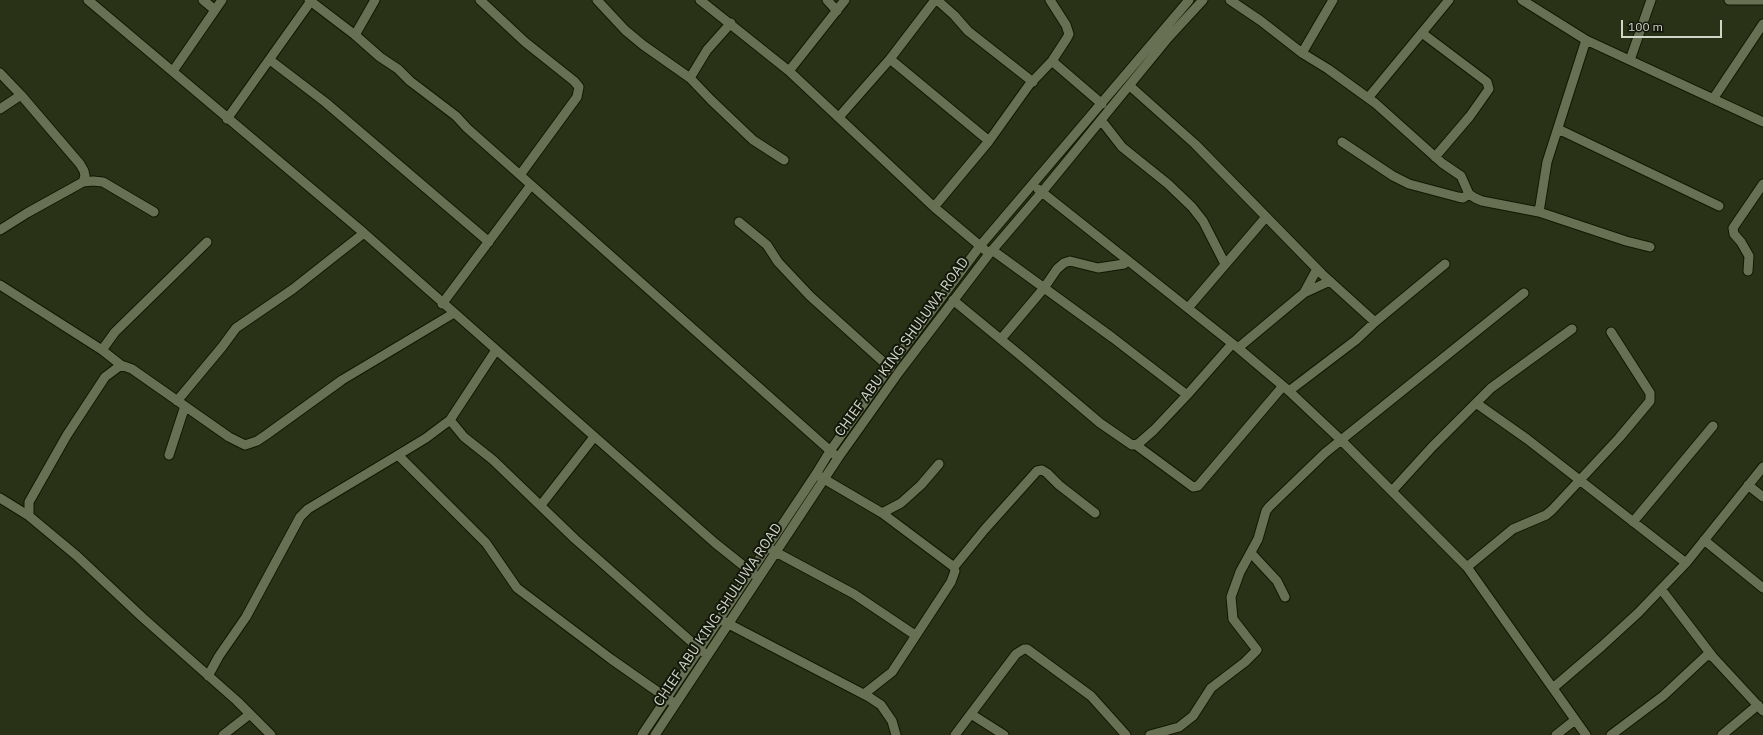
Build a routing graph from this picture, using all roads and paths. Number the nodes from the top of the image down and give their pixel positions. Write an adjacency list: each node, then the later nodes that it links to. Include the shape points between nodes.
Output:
1 (88, 0): 35 (street)
2 (203, 0): 23 (street)
3 (222, 0): 23 (street)
4 (375, 0): 28 (street)
5 (480, 0): 55 (street, via 579,87 577,97)
6 (597, 0): 38 (street, via 625,30)
7 (700, 0): 25 (street)
8 (827, 0): 24 (street)
9 (845, 0): 24 (street)
10 (936, 0): 31 (street); 39 (street, via 954,14 968,31)
11 (1050, 0): 34 (street, via 1069,34)
12 (1203, 0): 40 (street, CHIEF ABU KING SHULUWA ROAD)
13 (1230, 0): 30 (street)
14 (1333, 0): 30 (street)
15 (1449, 0): 27 (street)
16 (1522, 0): 29 (street)
17 (1651, 0): 33 (street)
18 (1729, 0): 19 (street)
19 (1749, 0): 20 (street)
20 (1763, 0)
21 (310, 1): 28 (street); 32 (street)
22 (1184, 2): 44 (street)
23 (215, 10): 35 (street)
24 (837, 11): 36 (street)
25 (730, 24): 36 (street); 38 (street, via 707,50)
26 (1763, 24): 43 (street)
27 (1422, 33): 42 (street); 53 (street, via 1488,82 1489,89)
28 (355, 35): 55 (street, via 456,116)
29 (1586, 40): 33 (street); 50 (street)
30 (1302, 53): 42 (street)
31 (890, 59): 46 (street); 51 (street)
32 (270, 60): 47 (street); 71 (street, via 325,102)
33 (1630, 60): 43 (street)
34 (1052, 61): 39 (street); 44 (street)
35 (173, 71): 47 (street)
36 (789, 71): 46 (street)
37 (0, 73): 41 (street)
38 (690, 78): 54 (street, via 753,140)
39 (1032, 82): 51 (street)
40 (1130, 86): 48 (street, CHIEF ABU KING SHULUWA ROAD); 66 (street, via 1195,144)
41 (21, 96): 45 (street); 56 (street, via 80,164 85,176)
42 (1368, 98): 53 (street)
43 (1713, 99): 49 (street)
44 (1102, 104): 58 (street)
45 (0, 109)
46 (839, 117): 63 (street)
47 (227, 119): 69 (street)
48 (1101, 120): 60 (street, CHIEF ABU KING SHULUWA ROAD); 76 (street, via 1122,147 1192,207 1203,221)
49 (1763, 122)
50 (1558, 129): 62 (street); 65 (street, via 1547,162)
51 (989, 141): 63 (street)
52 (1342, 142): 61 (street, via 1410,184 1462,198)
53 (1435, 157): 61 (street, via 1461,176)
54 (784, 160)
55 (520, 176): 59 (street)
56 (83, 182): 64 (street, via 103,182); 68 (street)
57 (1763, 184): 79 (street, via 1733,228 1734,234 1749,256)
58 (1033, 185): 60 (street); 72 (street)
59 (531, 186): 71 (street); 109 (street)
60 (1042, 192): 74 (street, CHIEF ABU KING SHULUWA ROAD); 75 (street)
61 (1469, 194): 65 (street, via 1482,201)
62 (1719, 206)
63 (934, 207): 72 (street)
64 (154, 212)
65 (1539, 212): 73 (street)
66 (1266, 217): 76 (street); 78 (street)
67 (739, 222): 98 (street, via 767,245 778,262 810,296)
68 (0, 230)
69 (364, 233): 86 (street); 103 (street, via 293,290 236,328)
70 (207, 242): 94 (street, via 115,332)
71 (489, 242): 86 (street)
72 (980, 246): 74 (street); 98 (street)
73 (1650, 247)
74 (990, 252): 82 (street); 85 (street, CHIEF ABU KING SHULUWA ROAD)
75 (1127, 261): 82 (street, via 1124,264 1098,268 1070,261 1057,269); 87 (street)
76 (1225, 264): 87 (street)
77 (1445, 264): 89 (street)
78 (1317, 269): 80 (street); 83 (street)
79 (1748, 271)
80 (1330, 281): 83 (street); 89 (street)
81 (0, 285): 94 (street)
82 (1044, 288): 92 (street); 101 (street)
83 (1304, 293): 93 (street)
84 (1524, 293): 107 (street)
85 (952, 300): 92 (street); 112 (street, CHIEF ABU KING SHULUWA ROAD)
86 (442, 304): 88 (street)
87 (1188, 308): 93 (street)
88 (454, 313): 95 (street); 103 (street, via 342,380 250,444 245,445 234,440)
89 (1375, 322): 100 (street, via 1356,340)
90 (1572, 329): 102 (street, via 1491,388)
91 (1611, 332): 116 (street, via 1650,393 1651,399 1619,438)
92 (1001, 339): 108 (street, via 1100,423 1119,437)
93 (1235, 346): 100 (street); 101 (street)
94 (102, 350): 96 (street)
95 (496, 350): 104 (street); 106 (street)
96 (112, 357): 97 (street); 99 (street)
97 (121, 365): 99 (street); 103 (street, via 132,369)
98 (890, 368): 109 (street)
99 (105, 377): 121 (street, via 64,439)
100 (1286, 389): 107 (street); 108 (street, via 1198,486 1193,487)
101 (1186, 396): 108 (street)
102 (1476, 403): 116 (street); 118 (street)
103 (181, 404): 110 (street)
104 (450, 420): 111 (street); 122 (street, via 464,437)
105 (1713, 426): 127 (street)
106 (594, 437): 122 (street); 134 (street)
107 (1341, 440): 118 (street); 130 (street, via 1269,506)
108 (1136, 445)
109 (830, 451): 112 (street); 115 (street)
110 (169, 455)
111 (398, 455): 144 (street, via 308,509 300,517 246,617); 147 (street, via 486,544 521,592)
112 (838, 458): 115 (street, CHIEF ABU KING SHULUWA ROAD)
113 (939, 464): 125 (street, via 901,503)
114 (1763, 466): 117 (street)
115 (820, 477): 125 (street); 129 (street, CHIEF ABU KING SHULUWA ROAD)
116 (1579, 479): 127 (street); 133 (street, via 1546,515 1513,529)
117 (1748, 485): 119 (street); 128 (street)
118 (1392, 491): 133 (street)
119 (1763, 497)
120 (0, 498): 123 (street)
121 (29, 502): 123 (street); 126 (street)
122 (541, 505): 141 (street, via 576,540)
123 (16, 508): 126 (street)
124 (1095, 513): 132 (street, via 1047,473 1042,470 1036,471)
125 (882, 514): 132 (street)
126 (29, 516): 144 (street, via 77,556)
127 (1633, 522): 131 (street)
128 (1704, 540): 131 (street); 135 (street)
129 (772, 550): 134 (street, CHIEF ABU KING SHULUWA ROAD); 140 (street, via 854,594)
130 (1251, 553): 137 (street, via 1277,580); 161 (street, via 1233,587 1230,604 1233,619 1257,650 1211,688 1196,714 1189,720 1179,726)
131 (1686, 563): 136 (street)
132 (954, 567): 140 (street, via 950,582)
133 (1466, 567): 145 (street)
134 (754, 575): 138 (street); 139 (street, CHIEF ABU KING SHULUWA ROAD)
135 (1763, 588)
136 (1661, 589): 143 (street); 145 (street, via 1602,646)
137 (1285, 597)
138 (720, 619): 139 (street); 141 (street)
139 (729, 624): 142 (street, CHIEF ABU KING SHULUWA ROAD); 146 (street)
140 (915, 635): 146 (street, via 892,672)
141 (700, 650): 142 (street); 147 (street)
142 (708, 656): 148 (street, CHIEF ABU KING SHULUWA ROAD)
143 (1713, 657): 149 (street); 164 (street, via 1707,655 1663,696)
144 (208, 676): 150 (street)
145 (1553, 688): 152 (street)
146 (864, 694): 157 (street, via 881,705 892,721)
147 (667, 698): 148 (street); 155 (street)
148 (676, 704): 156 (street, CHIEF ABU KING SHULUWA ROAD)
149 (1760, 708): 165 (street)
150 (250, 714): 153 (street); 154 (street)
151 (971, 714): 158 (street); 159 (street); 160 (street, via 1016,654 1022,649 1027,649 1091,696)
152 (1575, 720): 162 (street); 163 (street)
153 (223, 735)
154 (271, 735)
155 (642, 735)
156 (655, 735)
157 (896, 735)
158 (955, 735)
159 (1004, 735)
160 (1126, 735)
161 (1150, 735)
162 (1556, 735)
163 (1586, 735)
164 (1611, 735)
165 (1722, 735)

